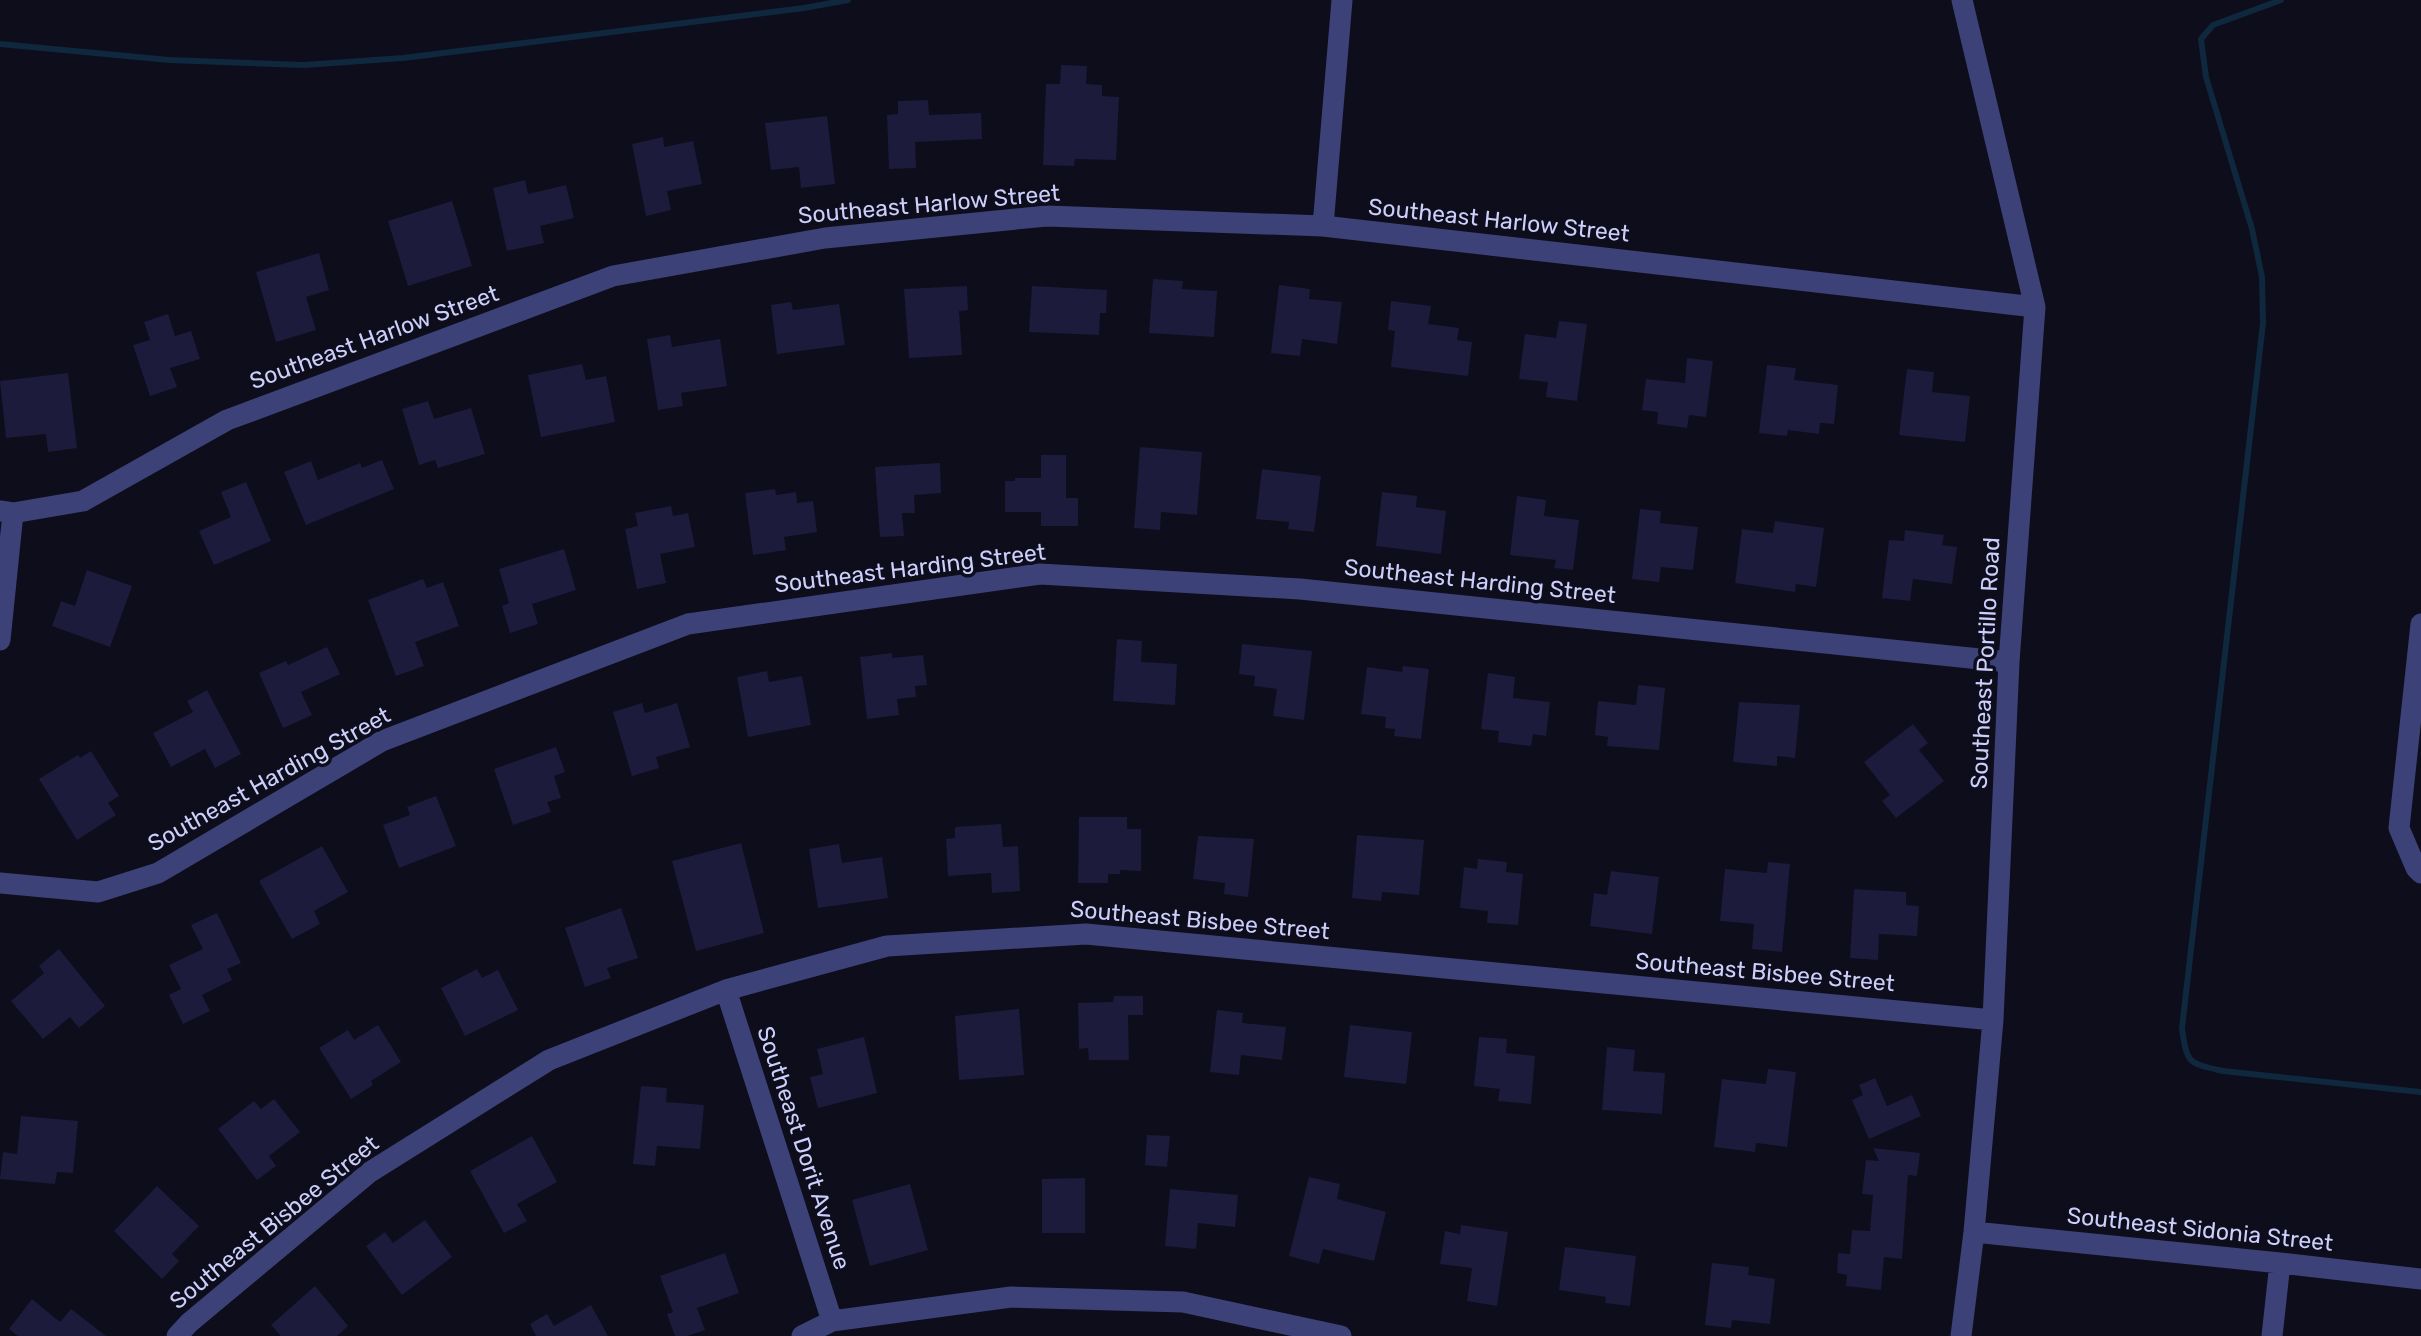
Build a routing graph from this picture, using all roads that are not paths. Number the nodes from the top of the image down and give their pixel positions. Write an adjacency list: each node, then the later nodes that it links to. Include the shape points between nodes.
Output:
1 (1342, 0): 3 (street)
2 (1962, 0): 4 (street, Southeast Portillo Road)
3 (1323, 226): 4 (street, Southeast Harlow Street); 5 (street, Southeast Harlow Street, via 1047,216 825,238 613,276 227,420 83,501)
4 (2035, 307): 8 (street, Southeast Portillo Road)
5 (6, 512): 7 (street)
6 (2421, 624): 9 (street, via 2399,828)
7 (0, 640)
8 (2010, 662): 10 (street, Southeast Harding Street, via 1300,589 1040,574 688,624 382,741 159,873 98,892); 12 (street, Southeast Portillo Road)
9 (2418, 870)
10 (0, 883)
11 (726, 990): 12 (street, Southeast Bisbee Street, via 887,946 1086,934); 16 (street, Southeast Dorit Avenue); 17 (street, Southeast Bisbee Street, via 549,1060 370,1171)
12 (1993, 1020): 13 (street, Southeast Portillo Road)
13 (1974, 1232): 14 (street, Southeast Sidonia Street); 20 (street, Southeast Portillo Road)
14 (2280, 1263): 15 (street, Southeast Sidonia Street); 21 (street)
15 (2421, 1279)
16 (832, 1321): 18 (street); 19 (street, via 1024,1297 1183,1303)
17 (177, 1336)
18 (802, 1336)
19 (1341, 1336)
20 (1961, 1336)
21 (2272, 1336)

